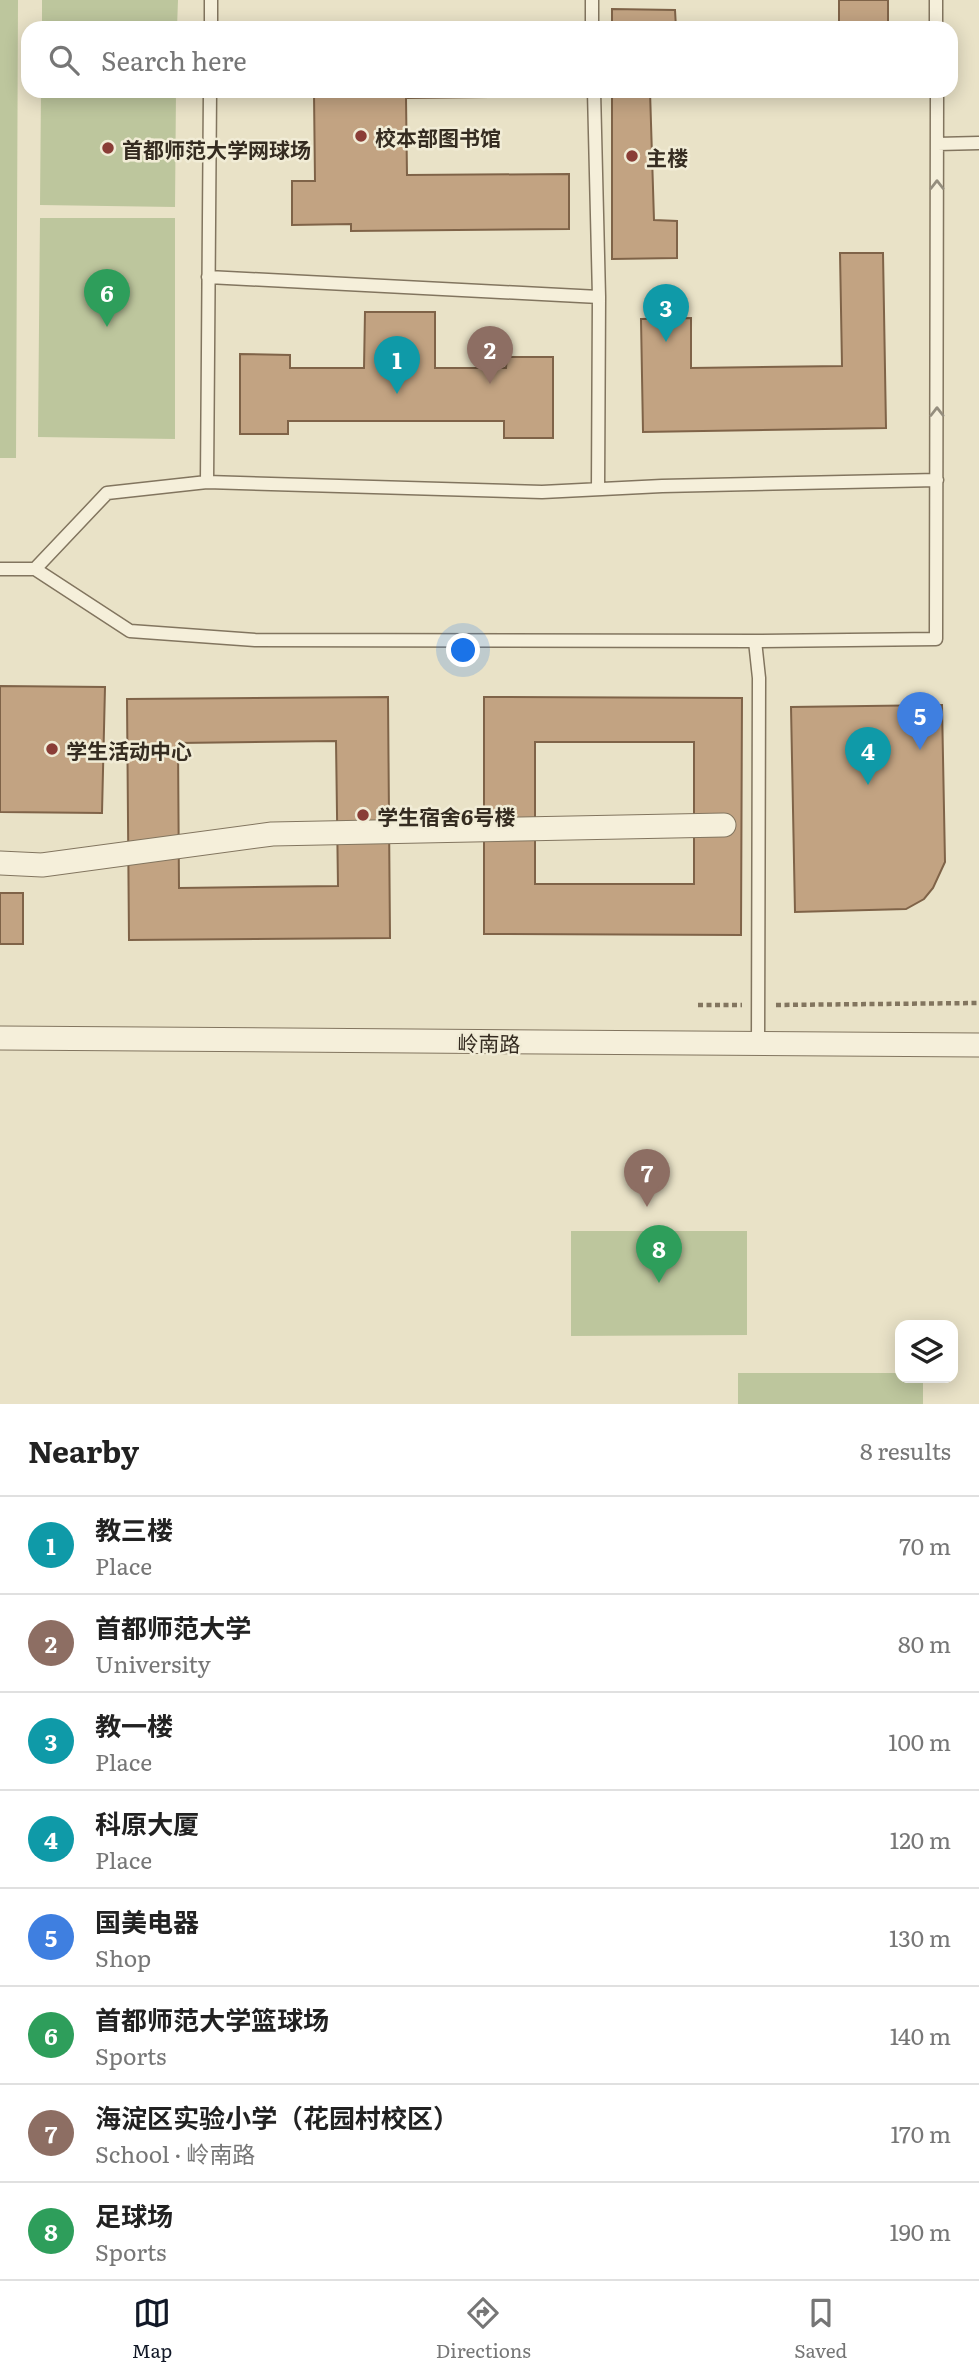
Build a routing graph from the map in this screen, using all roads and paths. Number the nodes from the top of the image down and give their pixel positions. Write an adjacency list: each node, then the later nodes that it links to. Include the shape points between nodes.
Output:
1 (211, 0): 4 (lane)
2 (592, 0): 5 (lane)
3 (936, 0): 6 (lane)
4 (211, 21)
5 (592, 21)
6 (936, 21)
7 (210, 98): 12 (lane)
8 (594, 98): 13 (lane)
9 (937, 98): 11 (lane)
10 (979, 143): 11 (lane)
11 (937, 144): 14 (lane, one-way to 11)
12 (208, 277): 13 (lane); 15 (lane)
13 (599, 297): 16 (lane)
14 (937, 480): 16 (lane); 19 (lane, via 936,639)
15 (206, 482): 16 (lane, via 542,492); 18 (lane, via 107,493)
16 (598, 489)
17 (0, 569): 18 (lane)
18 (35, 569): 19 (lane, via 131,631 255,640)
19 (755, 641): 24 (lane, via 759,678)
20 (724, 825): 21 (street, via 272,834 42,865)
21 (0, 863)
22 (979, 1003): 24 (path)
23 (698, 1005): 24 (path)
24 (758, 1005): 26 (lane)
25 (0, 1038): 26 (street, 岭南路)
26 (758, 1045): 27 (street, 岭南路)
27 (979, 1045)

